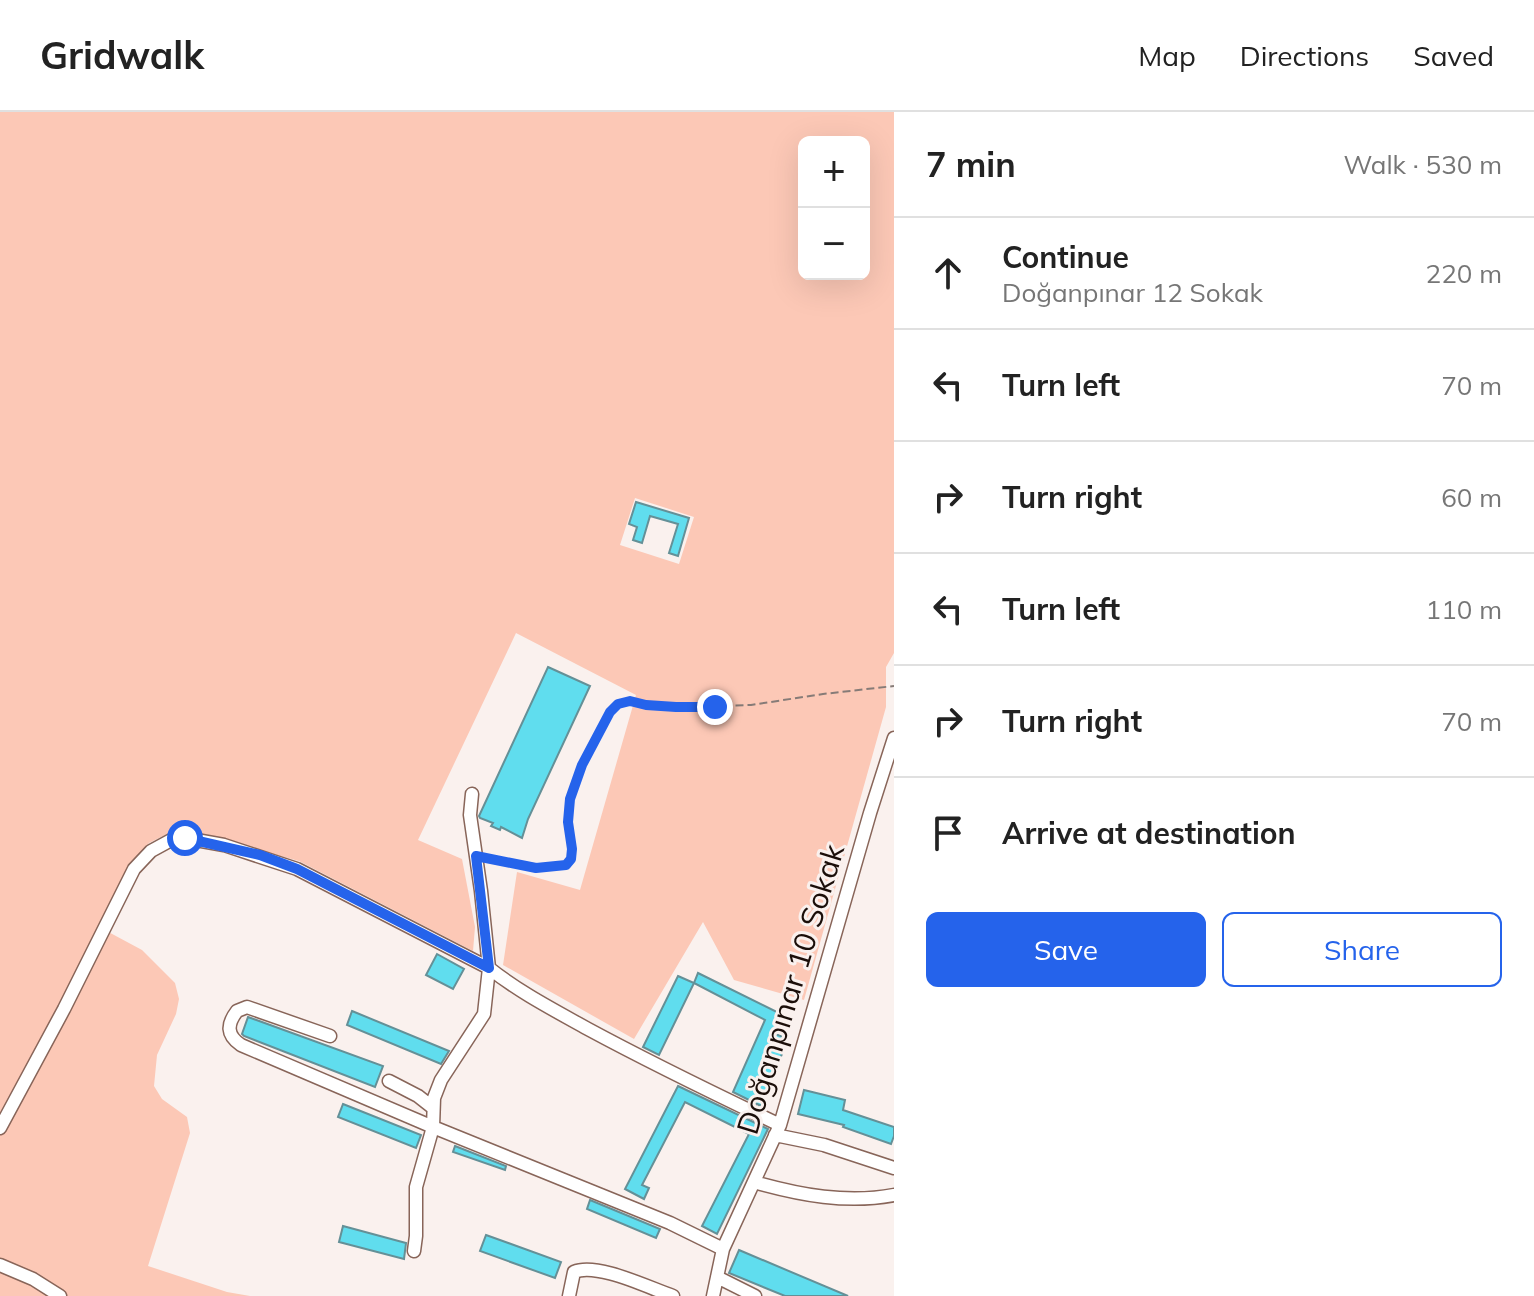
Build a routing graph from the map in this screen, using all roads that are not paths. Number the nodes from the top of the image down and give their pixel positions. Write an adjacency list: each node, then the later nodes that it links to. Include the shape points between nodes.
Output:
1 (894, 738): 9 (lane, Doğanpınar 10 Sokak)
2 (472, 794): 3 (lane, via 470,815)
3 (489, 968): 6 (lane, via 484,1014 441,1080); 8 (lane, via 297,869 224,845 173,839 134,869); 9 (lane, via 538,1001)
4 (330, 1036): 7 (lane, via 247,1007 228,1025 241,1045)
5 (389, 1081): 6 (lane)
6 (432, 1107): 7 (lane)
7 (433, 1127): 13 (lane); 14 (lane, via 416,1187)
8 (0, 1128)
9 (778, 1130): 10 (lane); 11 (lane, Doğanpınar 10 Sokak)
10 (894, 1168)
11 (754, 1182): 12 (lane, via 858,1200); 13 (lane, Doğanpınar 10 Sokak)
12 (894, 1195)
13 (723, 1249): 16 (lane, Doğanpınar 10 Sokak)
14 (414, 1251)
15 (0, 1265): 17 (lane)
16 (717, 1277): 20 (lane, Doğanpınar 10 Sokak); 21 (lane)
17 (60, 1296)
18 (569, 1296): 19 (lane, via 574,1272 582,1269)
19 (673, 1296)
20 (713, 1296)
21 (755, 1296)

